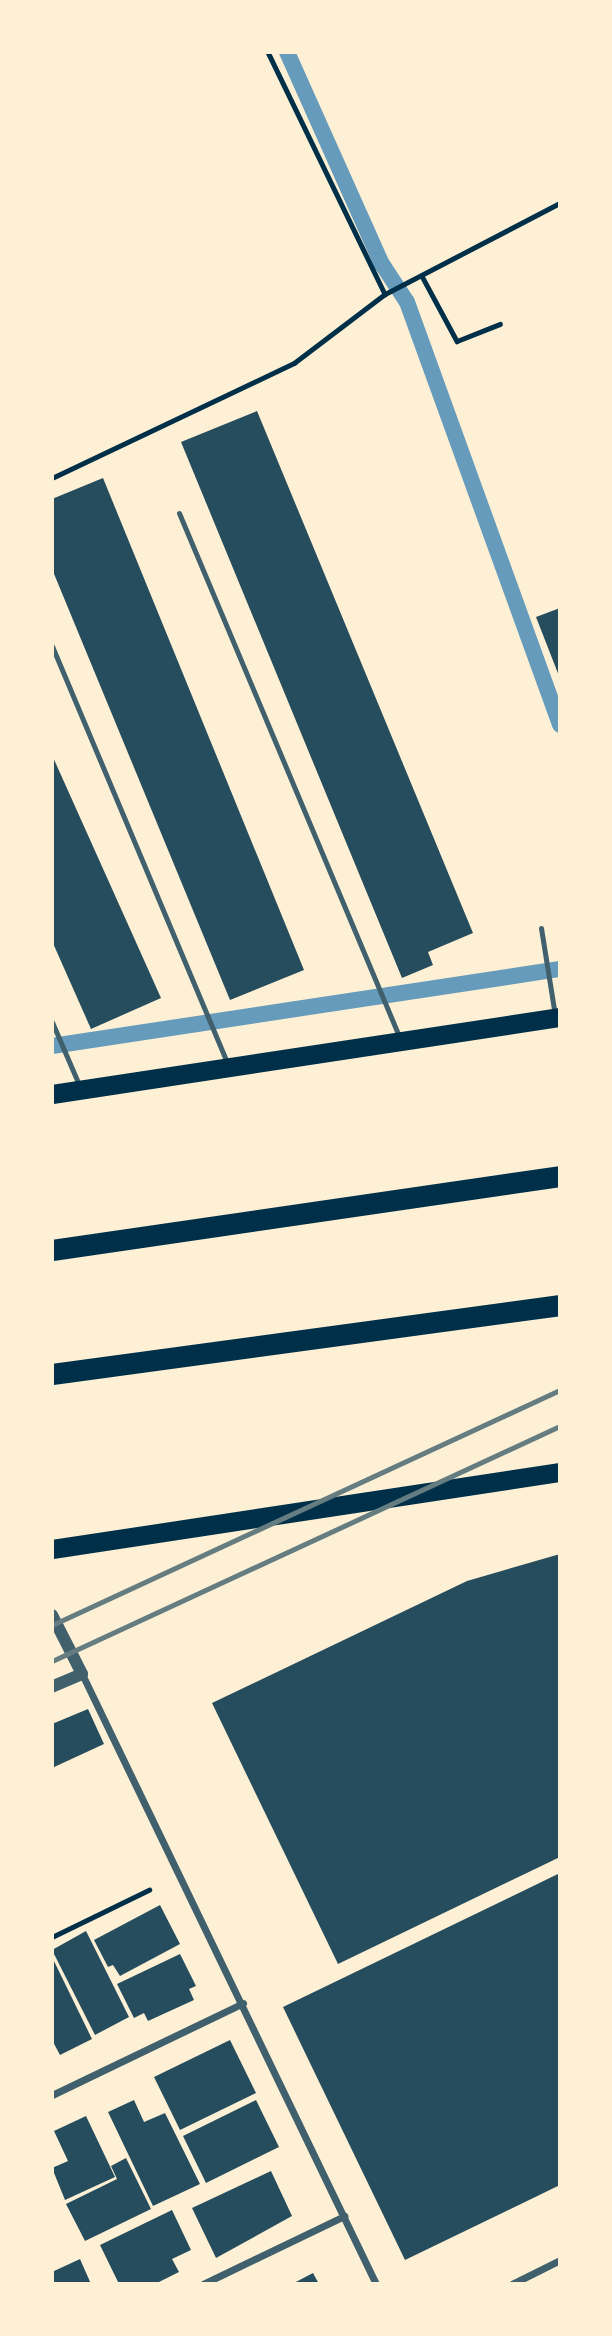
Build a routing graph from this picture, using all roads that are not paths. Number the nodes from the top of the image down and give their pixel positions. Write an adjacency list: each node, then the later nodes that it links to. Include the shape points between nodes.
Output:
1 (179, 513): 6 (lane)
2 (52, 646): 7 (lane)
3 (541, 928): 4 (lane)
4 (557, 1017): 6 (highway)
5 (52, 1022): 8 (lane)
6 (401, 1041): 7 (highway)
7 (229, 1068): 8 (highway)
8 (82, 1090): 9 (highway)
9 (52, 1094)
10 (559, 1176): 11 (highway)
11 (52, 1250)
12 (559, 1305): 13 (highway)
13 (56, 1373)
14 (559, 1472): 15 (highway)
15 (52, 1549)
16 (52, 1615): 17 (street)
17 (82, 1674): 18 (street); 19 (street)
18 (52, 1688)
19 (243, 2003): 20 (street); 21 (street)
20 (52, 2095)
21 (344, 2216): 23 (street); 24 (street)
22 (559, 2260): 25 (street)
23 (203, 2284)
24 (376, 2284)
25 (512, 2284)

